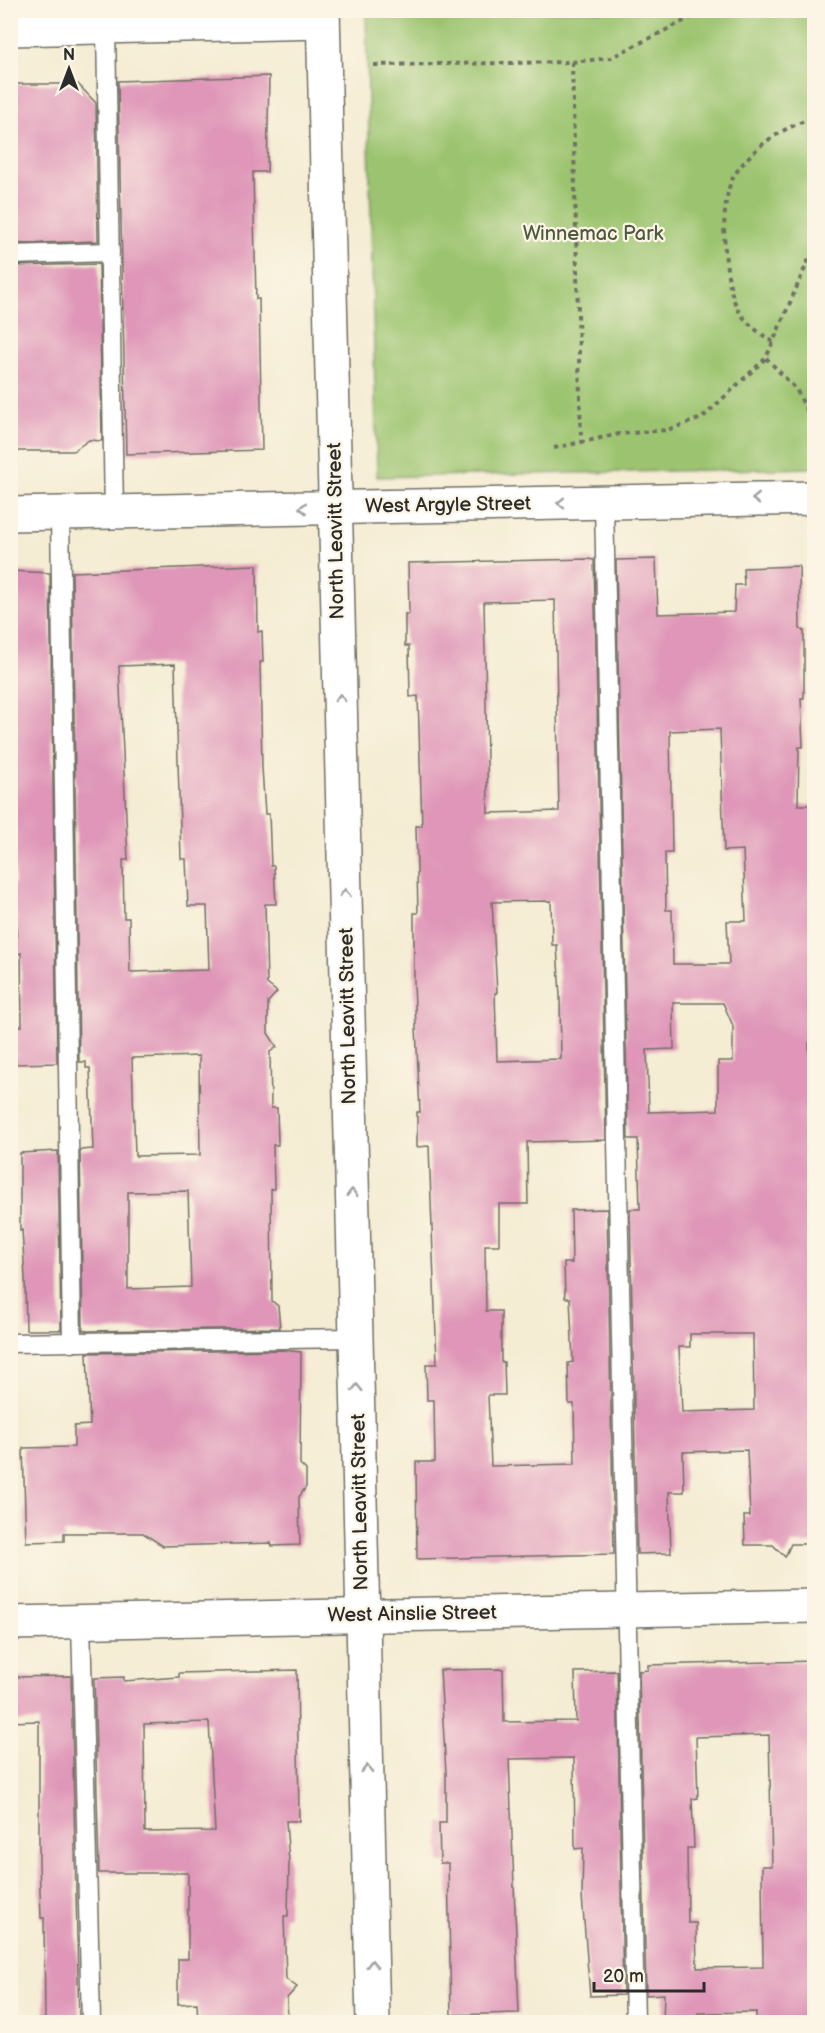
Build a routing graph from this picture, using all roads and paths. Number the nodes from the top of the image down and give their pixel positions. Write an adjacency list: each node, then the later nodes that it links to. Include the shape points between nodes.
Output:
1 (706, 10): 8 (path, via 610,58)
2 (797, 10): 3 (path)
3 (814, 14)
4 (323, 16): 6 (street); 21 (street, North Leavitt Street)
5 (47, 19): 6 (street); 7 (street)
6 (106, 27): 11 (lane)
7 (10, 29)
8 (572, 62): 9 (path); 17 (path)
9 (374, 65)
10 (814, 118): 14 (path, via 796,123 763,144 739,170 728,196 728,275 735,305 751,327)
11 (110, 252): 13 (lane); 23 (lane)
12 (814, 254): 14 (path)
13 (10, 255)
14 (773, 342): 15 (path)
15 (766, 358): 16 (path, via 796,389); 17 (path, via 702,418 667,430)
16 (814, 425)
17 (581, 440): 18 (path)
18 (554, 448)
19 (814, 498): 20 (street, West Argyle Street, one-way to 20)
20 (604, 502): 21 (street, West Argyle Street, one-way to 21); 29 (lane)
21 (335, 507): 23 (street, West Argyle Street, one-way to 23); 25 (street, North Leavitt Street, one-way to 21)
22 (60, 513): 23 (street, West Argyle Street); 24 (street, West Argyle Street); 26 (lane)
23 (114, 513)
24 (10, 514)
25 (356, 1338): 26 (lane); 30 (street, North Leavitt Street, one-way to 25)
26 (72, 1342): 27 (lane)
27 (10, 1343)
28 (814, 1606): 29 (street, West Ainslie Street)
29 (626, 1609): 30 (street, West Ainslie Street); 35 (lane)
30 (363, 1615): 31 (street, West Ainslie Street); 34 (street, North Leavitt Street, one-way to 30)
31 (81, 1621): 32 (street, West Ainslie Street); 33 (lane)
32 (10, 1623)
33 (91, 2022)
34 (373, 2022)
35 (635, 2022)

